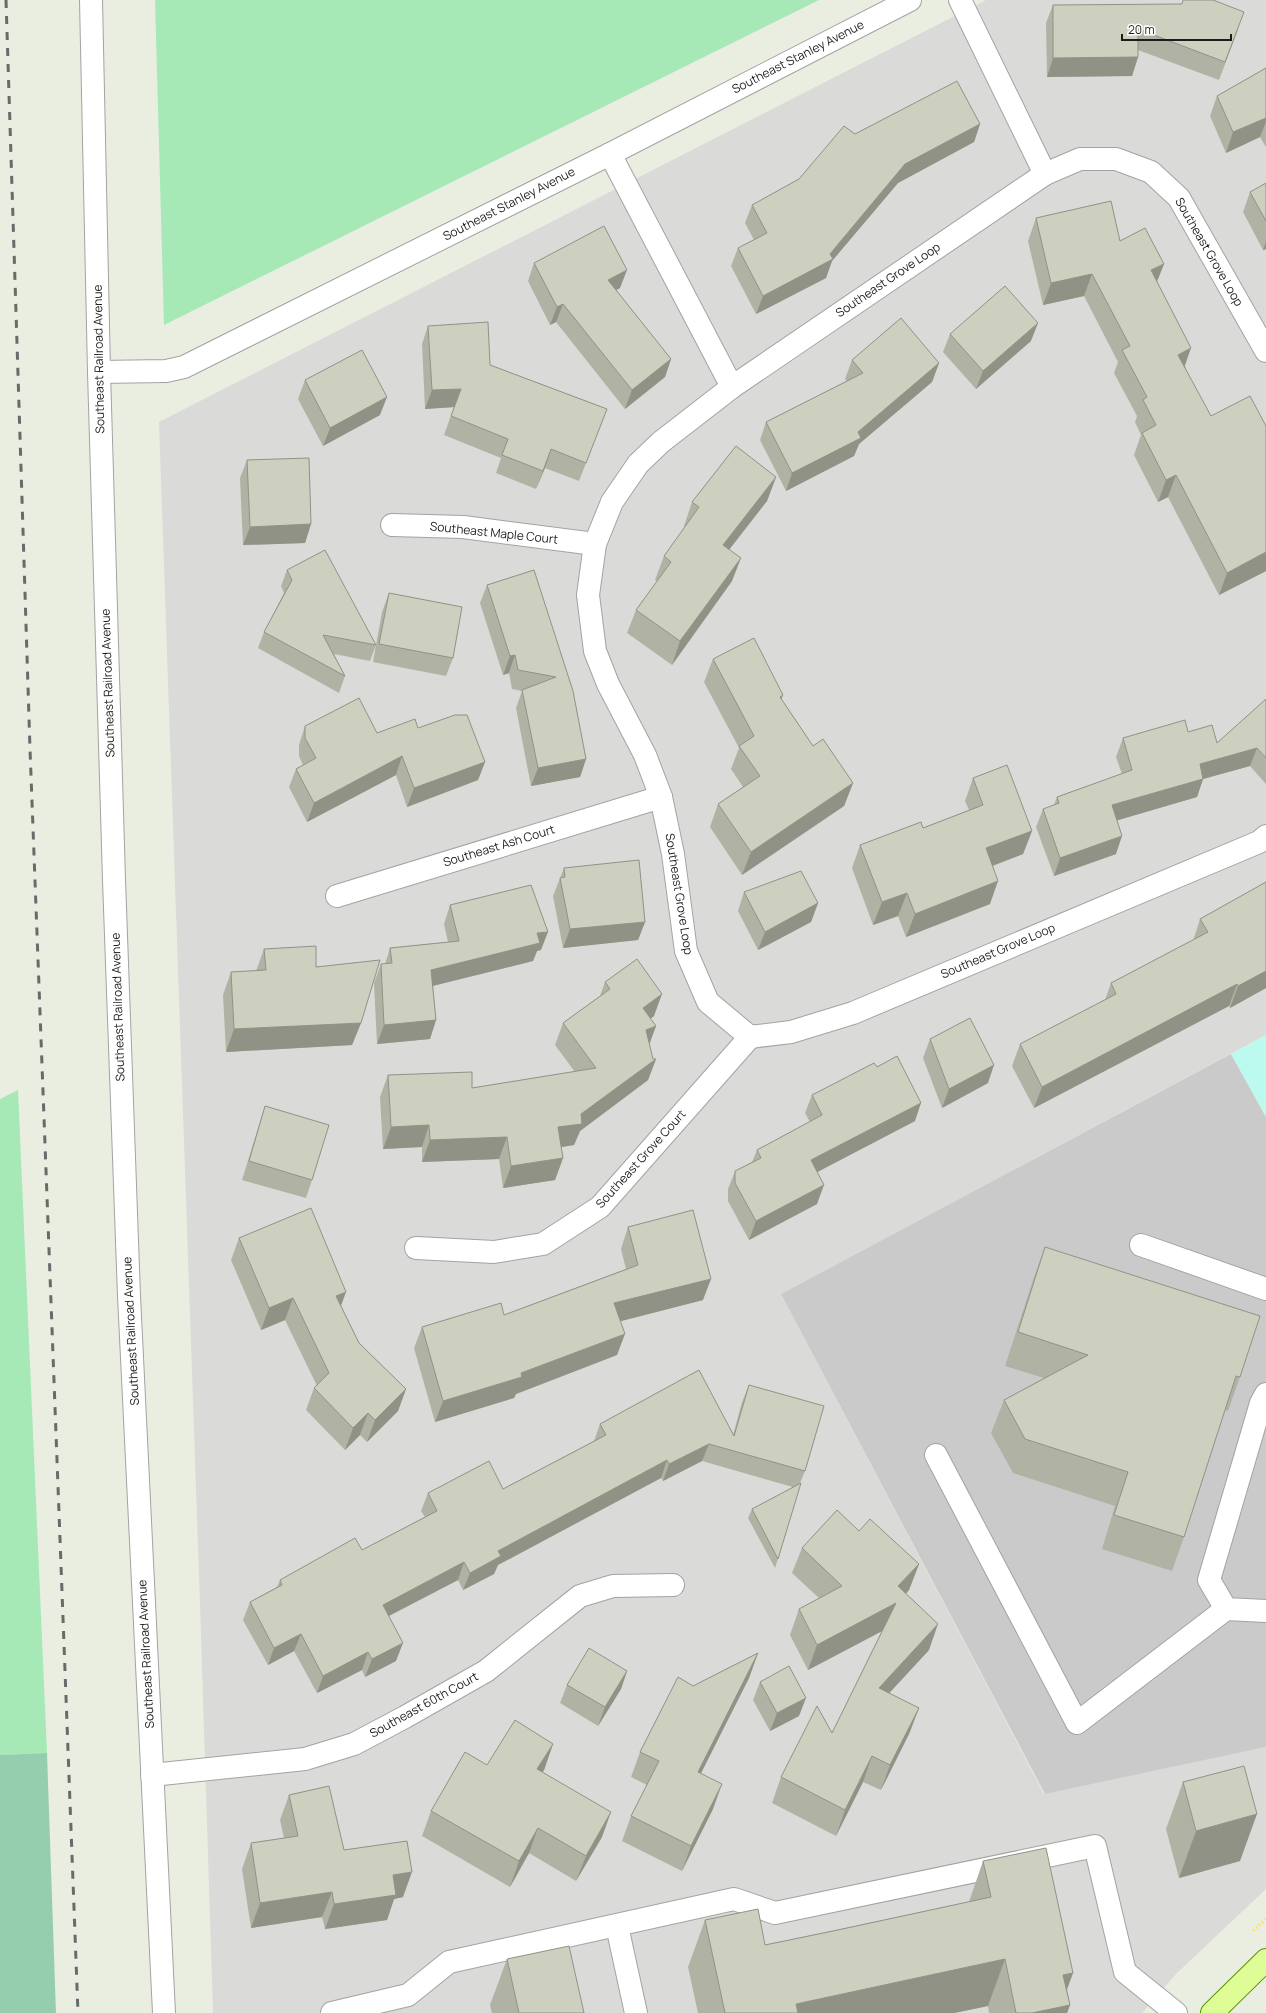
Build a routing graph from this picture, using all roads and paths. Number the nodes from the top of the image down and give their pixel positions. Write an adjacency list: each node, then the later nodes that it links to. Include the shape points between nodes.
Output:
1 (91, 0): 7 (street, Southeast Railroad Avenue)
2 (910, 0): 4 (street, Southeast Stanley Avenue)
3 (960, 0): 5 (street)
4 (610, 154): 7 (street, Southeast Stanley Avenue, via 184,367 166,371); 8 (street)
5 (1045, 174): 6 (street, Southeast Grove Loop, via 1080,159 1116,159 1151,172 1179,198); 8 (street, Southeast Grove Loop)
6 (1266, 351)
7 (99, 372): 23 (street, Southeast Railroad Avenue, via 129,1304)
8 (732, 387): 10 (street, Southeast Grove Loop, via 661,442 638,464 612,502)
9 (392, 525): 10 (street, Southeast Maple Court, via 463,527)
10 (595, 544): 11 (street, Southeast Grove Loop, via 588,596 595,651 608,684 645,755)
11 (661, 797): 13 (street, Southeast Ash Court); 14 (street, Southeast Grove Loop, via 673,854 686,951 708,1002)
12 (1266, 836): 14 (street, Southeast Grove Loop, via 1259,842 853,1013 791,1032)
13 (338, 896)
14 (750, 1037): 16 (street, Southeast Grove Court, via 600,1207 543,1244 494,1252)
15 (1141, 1245): 17 (street)
16 (416, 1248)
17 (1266, 1289)
18 (1266, 1394): 21 (street, via 1261,1403 1209,1580)
19 (936, 1455): 21 (street, via 1077,1723)
20 (673, 1585): 23 (street, Southeast 60th Court, via 613,1586 580,1596 486,1671 354,1744 305,1759)
21 (1226, 1609): 22 (street)
22 (1266, 1611)
23 (152, 1775): 26 (street, Southeast Railroad Avenue)
24 (617, 1926): 27 (street, via 449,1962 408,1995); 28 (street); 29 (street, via 734,1899 775,1913 1095,1846 1125,1972)
25 (1266, 1960): 30 (main road)
26 (164, 2013)
27 (332, 2013)
28 (636, 2013)
29 (1176, 2013)
30 (1212, 2013)

